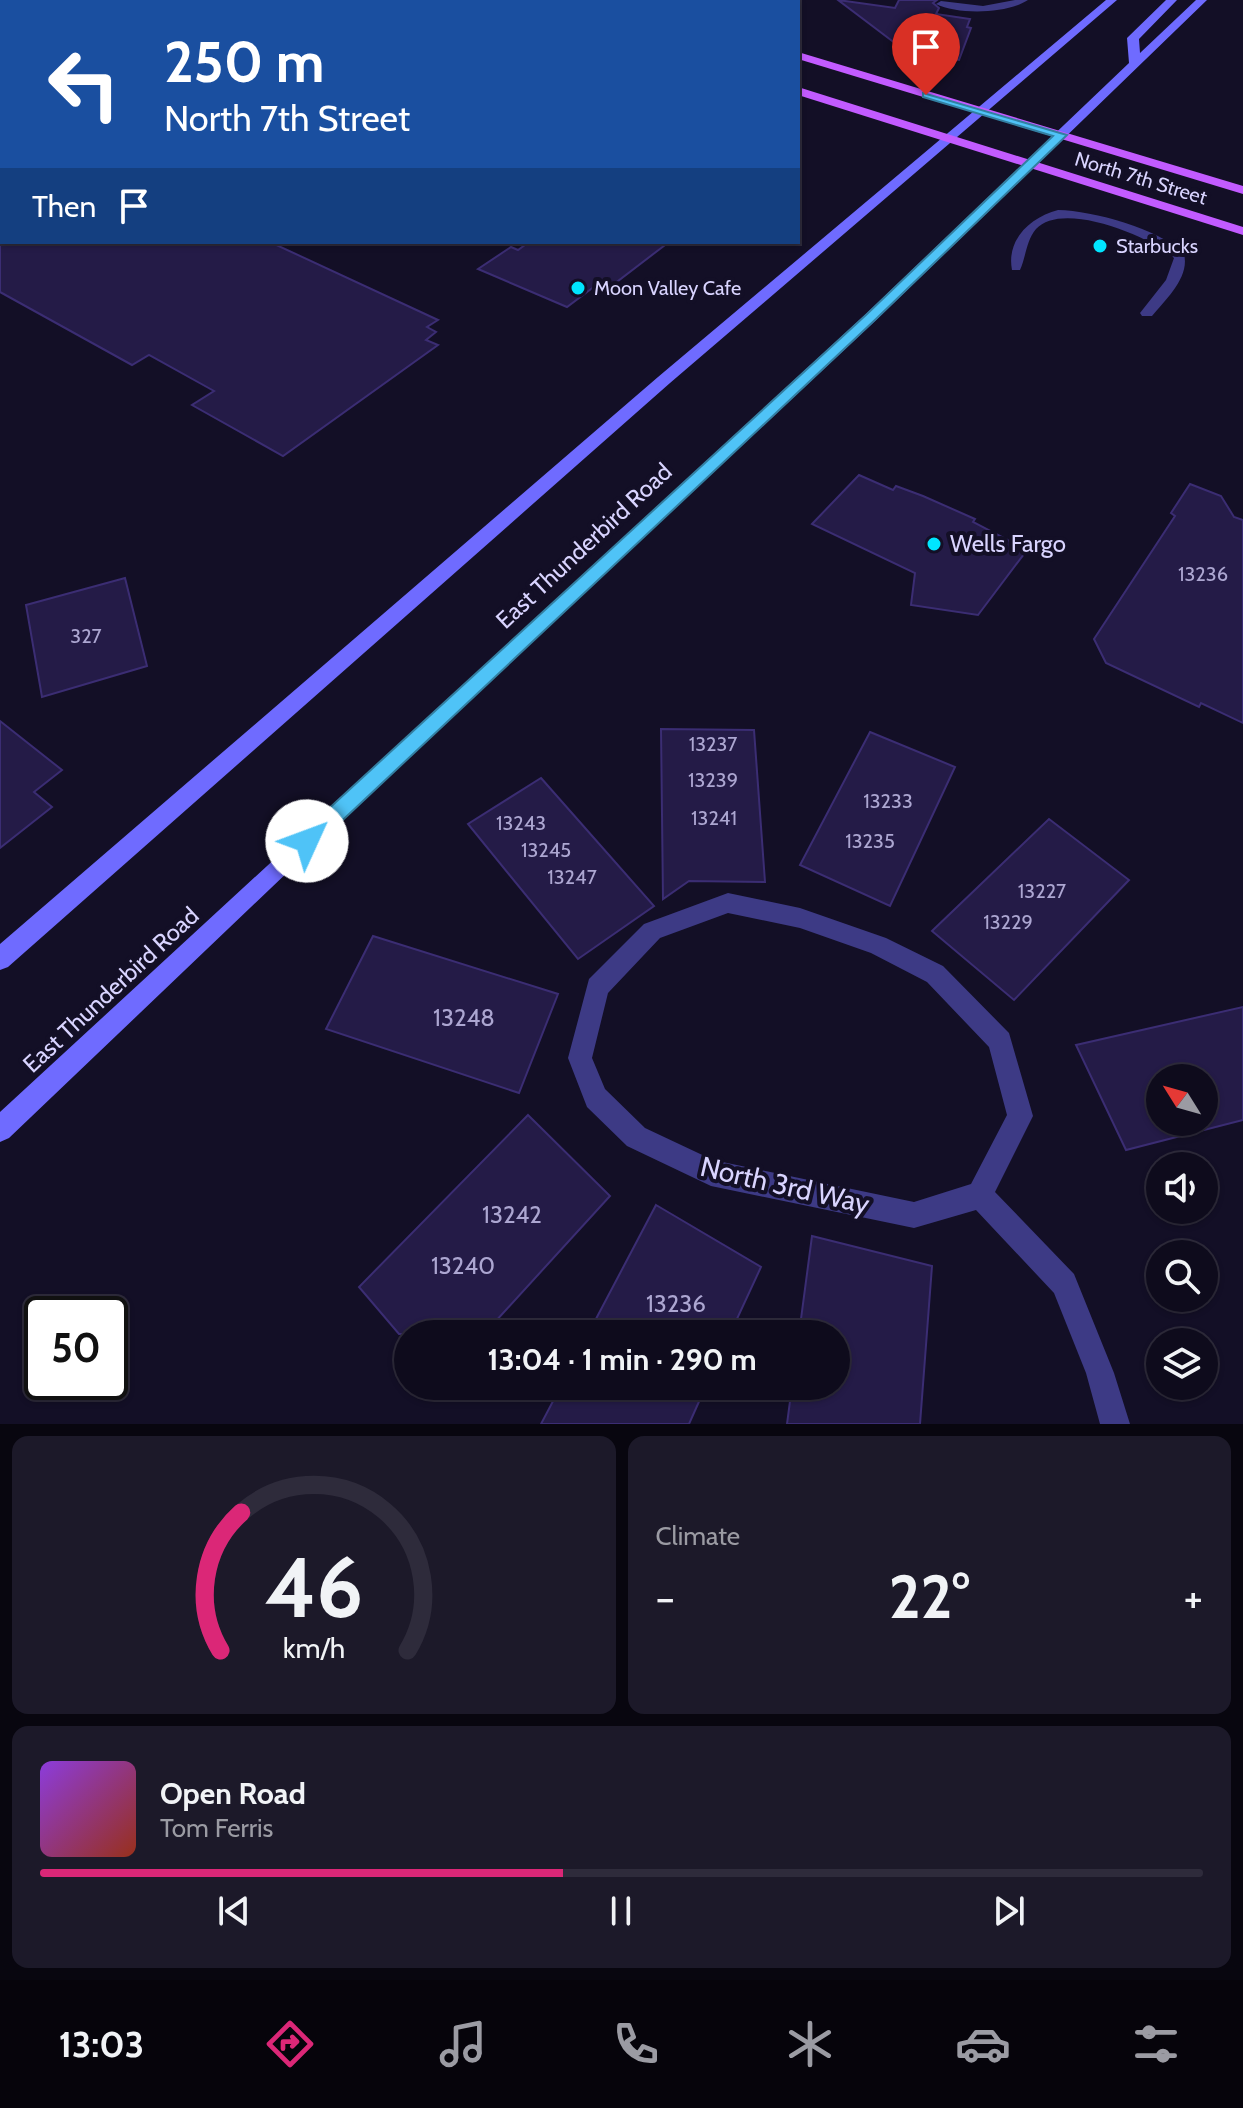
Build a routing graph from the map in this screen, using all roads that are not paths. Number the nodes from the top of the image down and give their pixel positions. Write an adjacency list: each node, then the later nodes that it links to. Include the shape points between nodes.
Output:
1 (1023, 0): 5 (lane, via 983,9)
2 (1112, 0): 9 (main road)
3 (1172, 0): 7 (main road, via 1133,38)
4 (1202, 0): 7 (main road, East Thunderbird Road)
5 (941, 4)
6 (800, 56): 9 (main road, North 7th Street)
7 (1135, 65): 10 (main road, East Thunderbird Road)
8 (800, 92): 11 (main road, North 7th Street)
9 (981, 111): 10 (main road, North 7th Street); 11 (main road)
10 (1061, 135): 12 (main road, East Thunderbird Road); 13 (main road, North 7th Street)
11 (949, 139): 12 (main road, North 7th Street); 17 (main road)
12 (1029, 164): 14 (main road, North 7th Street); 18 (main road, East Thunderbird Road)
13 (1243, 190)
14 (1243, 231)
15 (1016, 267): 16 (lane, via 1026,234 1046,214 1089,214 1164,244 1180,257 1171,283)
16 (1147, 313)
17 (0, 959)
18 (0, 1129)
19 (980, 1195): 19 (street, North 3rd Way, via 1020,1116 1000,1041 935,974 878,945 813,922 728,903 652,931 597,987 580,1058 596,1098 636,1137 711,1173 914,1215); 20 (street, via 1064,1284)
20 (1115, 1424)

